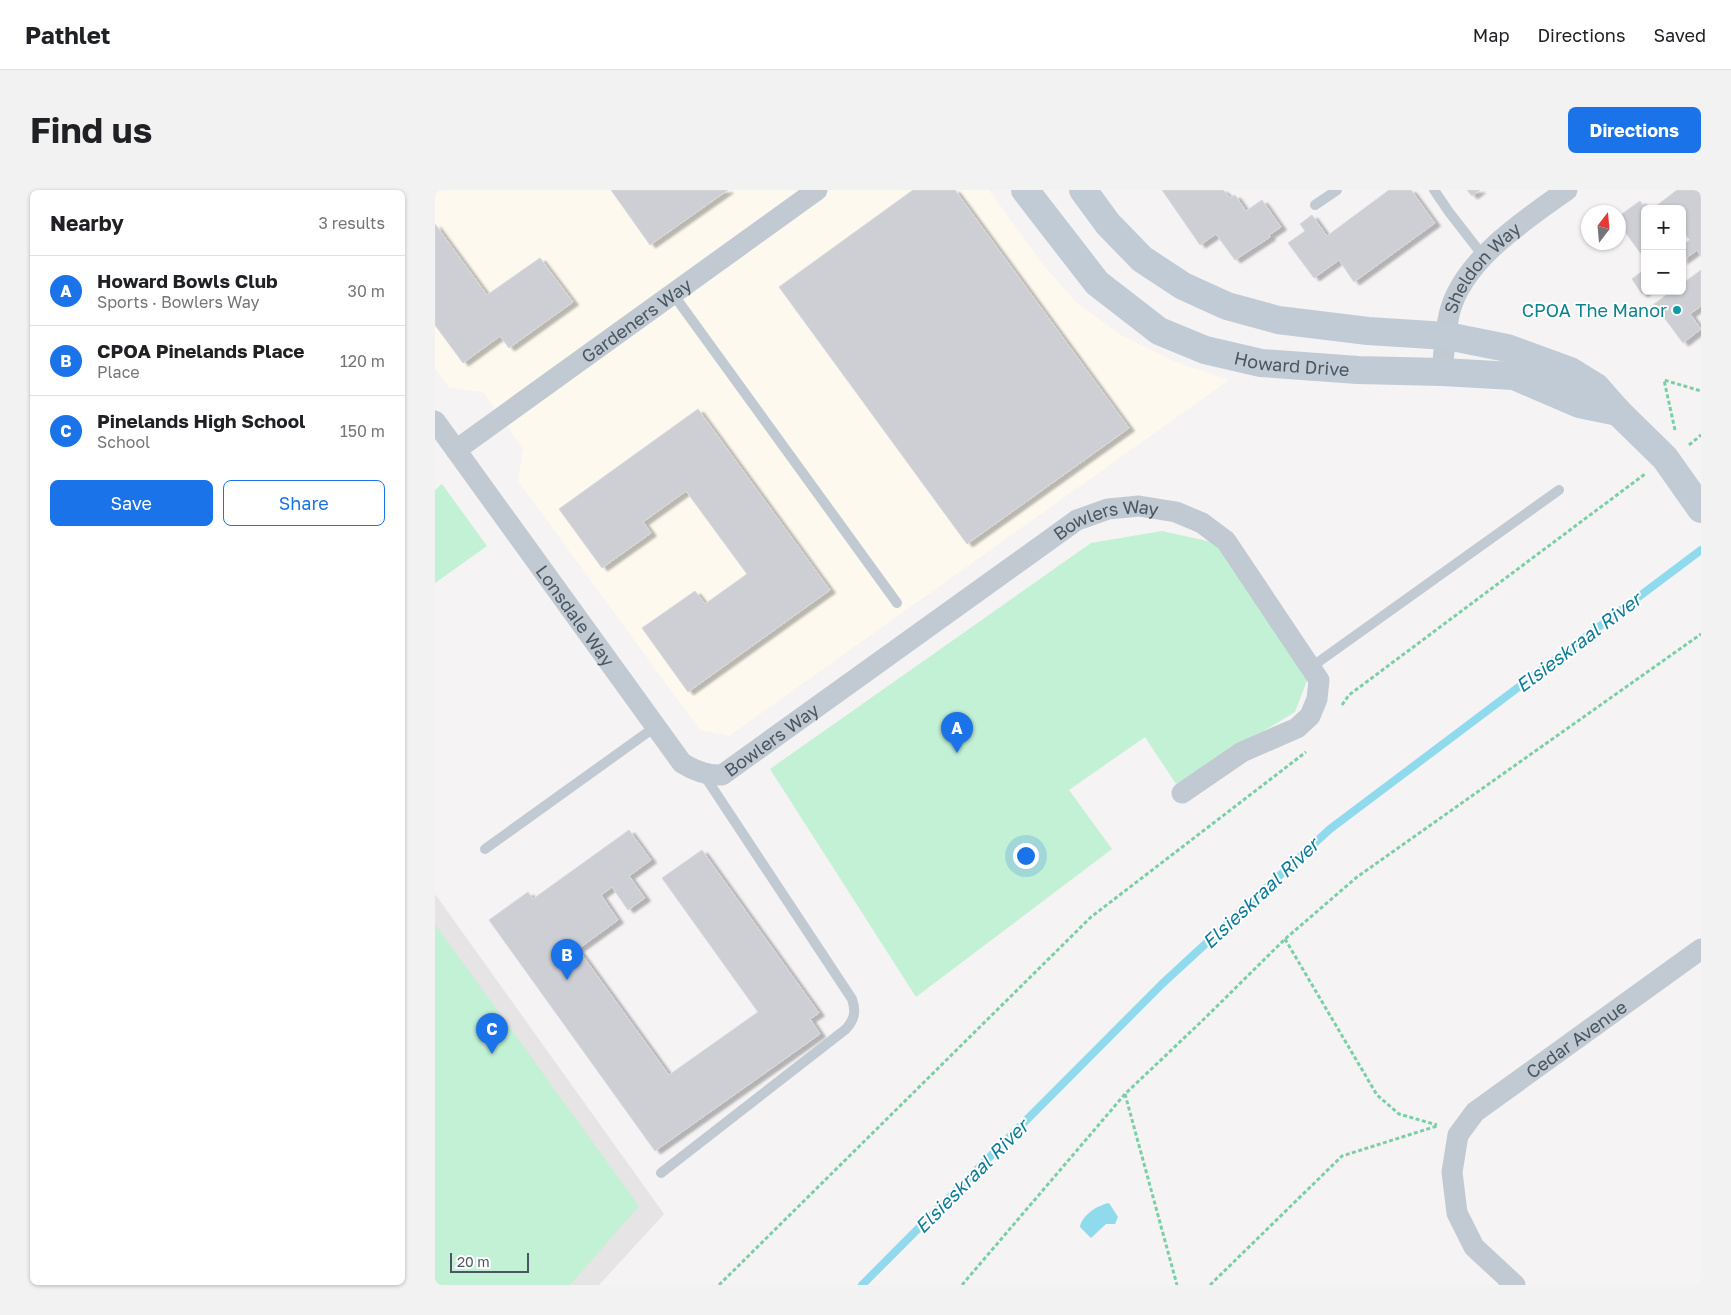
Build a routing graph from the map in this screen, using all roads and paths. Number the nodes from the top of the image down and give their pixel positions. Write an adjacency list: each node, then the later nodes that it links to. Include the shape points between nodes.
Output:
1 (817, 190): 9 (street, Gardeners Way)
2 (1025, 190): 11 (street, Howard Drive, via 1097,283 1159,331 1205,350 1261,363)
3 (1083, 190): 10 (street, via 1108,224 1142,259 1183,286 1227,306 1278,320)
4 (1337, 190): 7 (lane)
5 (1434, 190): 8 (lane)
6 (1567, 190): 8 (street, Sheldon Way)
7 (1315, 204)
8 (1484, 257): 10 (street, Sheldon Way, via 1460,287 1449,314)
9 (673, 294): 18 (street, Gardeners Way); 22 (lane)
10 (1447, 336): 11 (street, Sheldon Way); 13 (street, via 1507,348 1570,371 1596,387)
11 (1442, 372): 13 (street, Howard Drive, via 1514,376 1579,404)
12 (1701, 391): 15 (path, via 1664,380)
13 (1618, 412): 21 (street, via 1665,458)
14 (435, 421): 18 (street, Lonsdale Way)
15 (1676, 431)
16 (1701, 435): 17 (path)
17 (1683, 449)
18 (456, 450): 26 (street, Lonsdale Way)
19 (1650, 470): 25 (path, via 1349,695)
20 (1559, 490): 24 (lane)
21 (1701, 509)
22 (897, 603)
23 (1701, 634): 31 (path, via 1357,877)
24 (1310, 668): 28 (street, Bowlers Way, via 1226,541 1202,523 1176,512 1139,506 1108,509 1077,520 722,775); 29 (street, Bowlers Way, via 1319,680 1317,699 1310,716 1297,728 1242,752)
25 (1337, 710)
26 (655, 727): 28 (street, Lonsdale Way, via 682,763); 30 (lane)
27 (1308, 750): 37 (path, via 1091,917)
28 (703, 773): 36 (lane, via 856,1009 853,1022 846,1029)
29 (1182, 793)
30 (485, 849)
31 (1285, 940): 33 (path); 34 (path, via 1377,1095 1399,1114)
32 (1701, 949): 35 (street, Cedar Avenue, via 1475,1112)
33 (1125, 1094): 38 (path); 39 (path)
34 (1438, 1126): 35 (path); 40 (path, via 1341,1156)
35 (1458, 1135): 41 (street, via 1452,1172 1457,1213 1474,1247)
36 (661, 1173)
37 (719, 1285)
38 (962, 1285)
39 (1177, 1285)
40 (1210, 1285)
41 (1515, 1285)

